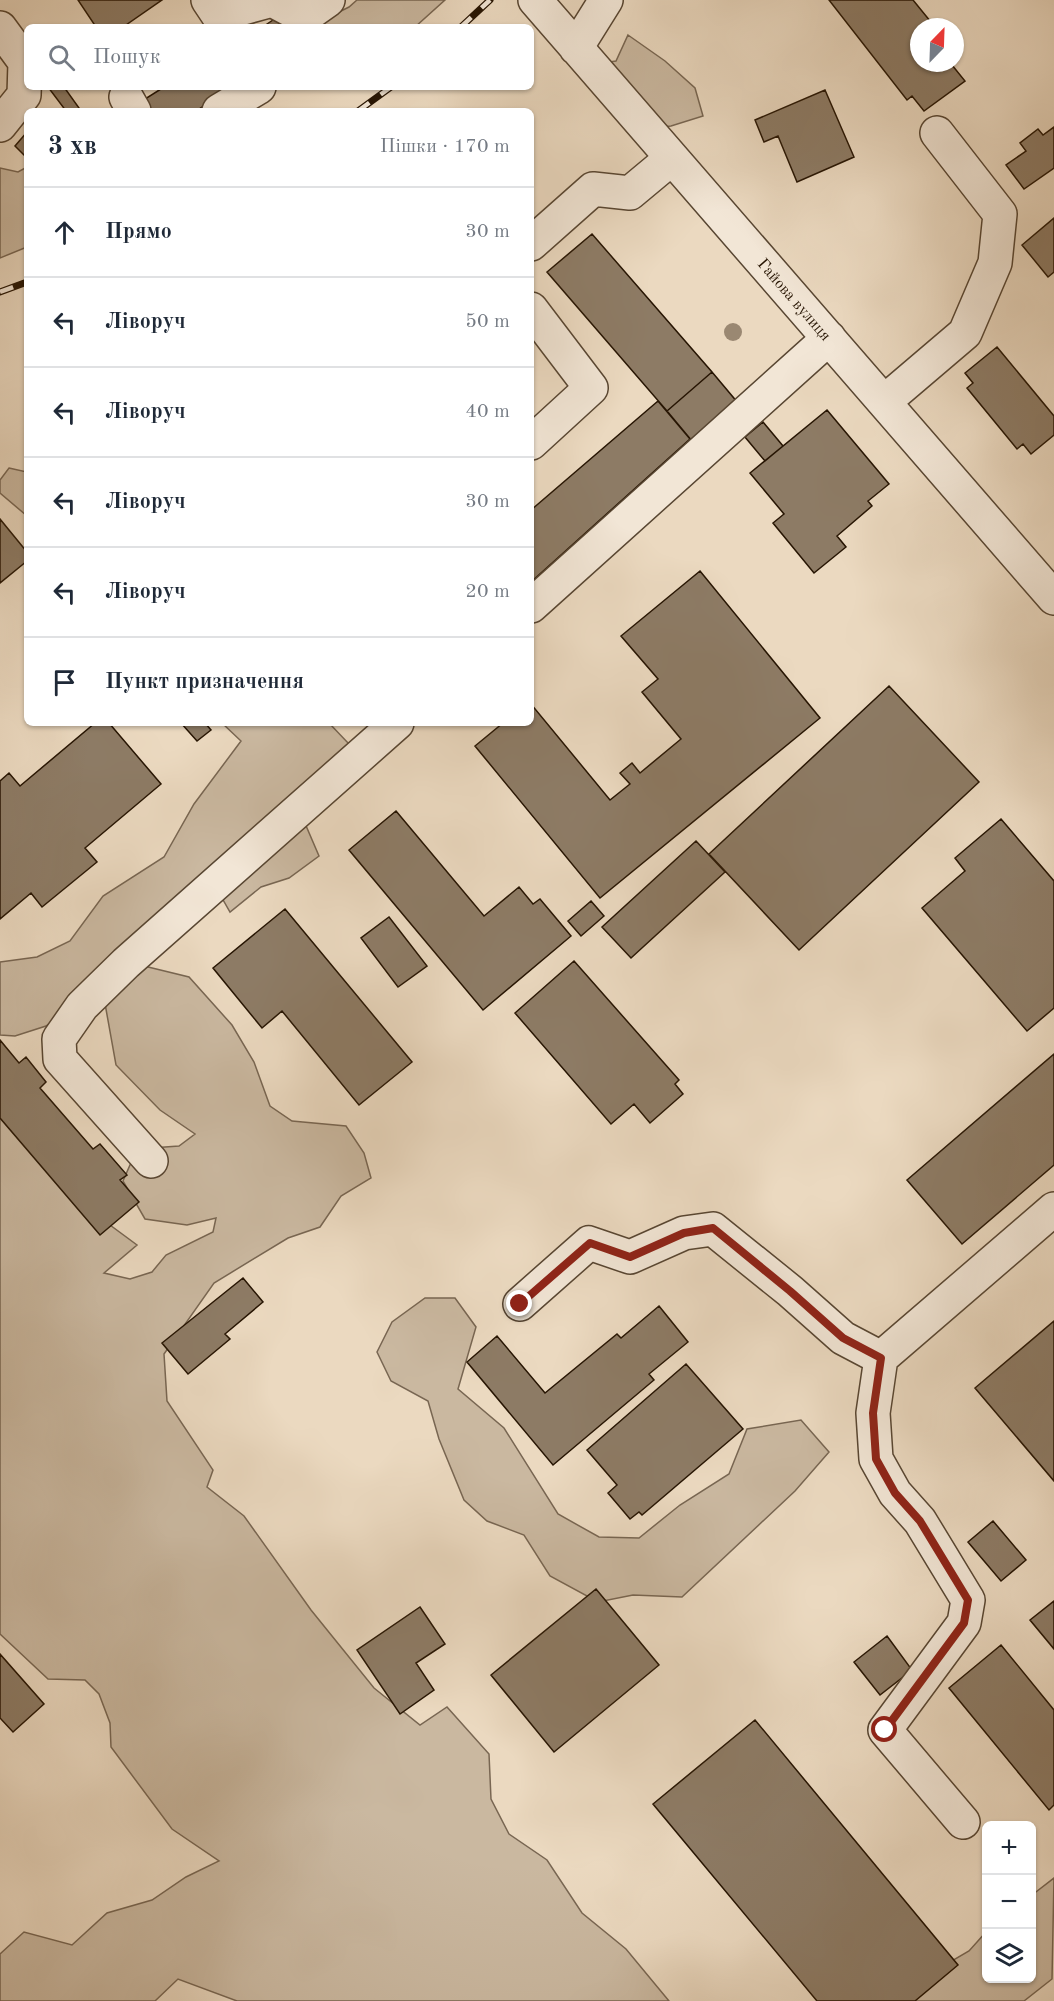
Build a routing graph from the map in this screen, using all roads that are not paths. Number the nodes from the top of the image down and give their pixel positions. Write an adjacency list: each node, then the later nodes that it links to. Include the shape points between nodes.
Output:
1 (208, 0): 5 (street, via 218,15)
2 (328, 0): 5 (street, via 304,17 272,0)
3 (535, 0): 7 (street, Гайова вулиця)
4 (606, 0): 7 (street)
5 (248, 18)
6 (0, 28): 8 (street)
7 (576, 48): 14 (street, Гайова вулиця)
8 (24, 61)
9 (24, 90): 12 (street)
10 (254, 90): 11 (street)
11 (224, 108)
12 (0, 125)
13 (937, 133): 18 (street, via 1000,214 995,262 966,333)
14 (672, 158): 15 (street, via 630,193 593,189); 17 (street, Гайова вулиця)
15 (534, 241)
16 (534, 313): 19 (street, via 591,388)
17 (829, 338): 18 (street, Гайова вулиця); 21 (street)
18 (884, 402): 20 (street, Гайова вулиця)
19 (534, 440)
20 (1054, 598)
21 (534, 603)
22 (394, 726): 23 (street, via 126,963 82,1006 59,1039 60,1059)
23 (151, 1161)
24 (1054, 1209): 26 (street)
25 (520, 1304): 26 (street, via 590,1243 630,1257 684,1233 713,1228 843,1338)
26 (881, 1358): 27 (street, via 873,1413 876,1459 968,1600 964,1623 885,1730)
27 (963, 1822)

